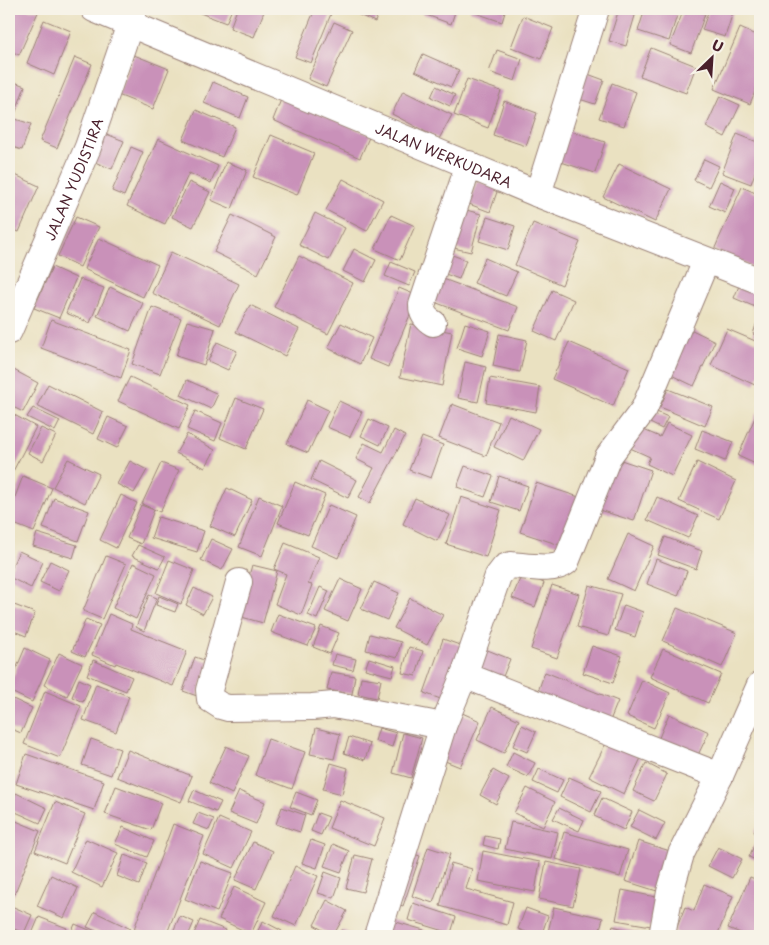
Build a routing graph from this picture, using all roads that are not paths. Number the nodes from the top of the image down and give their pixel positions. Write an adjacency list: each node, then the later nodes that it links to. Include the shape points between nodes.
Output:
1 (94, 9): 3 (street, JALAN WERKUDARA)
2 (596, 9): 5 (street)
3 (132, 16): 4 (street, JALAN WERKUDARA); 9 (street, JALAN YUDISTIRA, via 88,147)
4 (469, 164): 5 (street, JALAN WERKUDARA); 8 (street, via 422,305 427,320)
5 (538, 194): 6 (street, JALAN WERKUDARA)
6 (706, 261): 7 (street, JALAN WERKUDARA); 11 (street, via 644,409 608,457 568,558 558,567 506,567 495,583)
7 (760, 281)
8 (433, 323)
9 (9, 331)
10 (239, 582): 13 (street, via 209,690 210,699 215,703 228,708 334,705)
11 (464, 675): 13 (street); 14 (street)
12 (760, 685): 14 (street)
13 (443, 726): 15 (street)
14 (720, 776): 16 (street, via 681,854)
15 (377, 936)
16 (662, 936)

